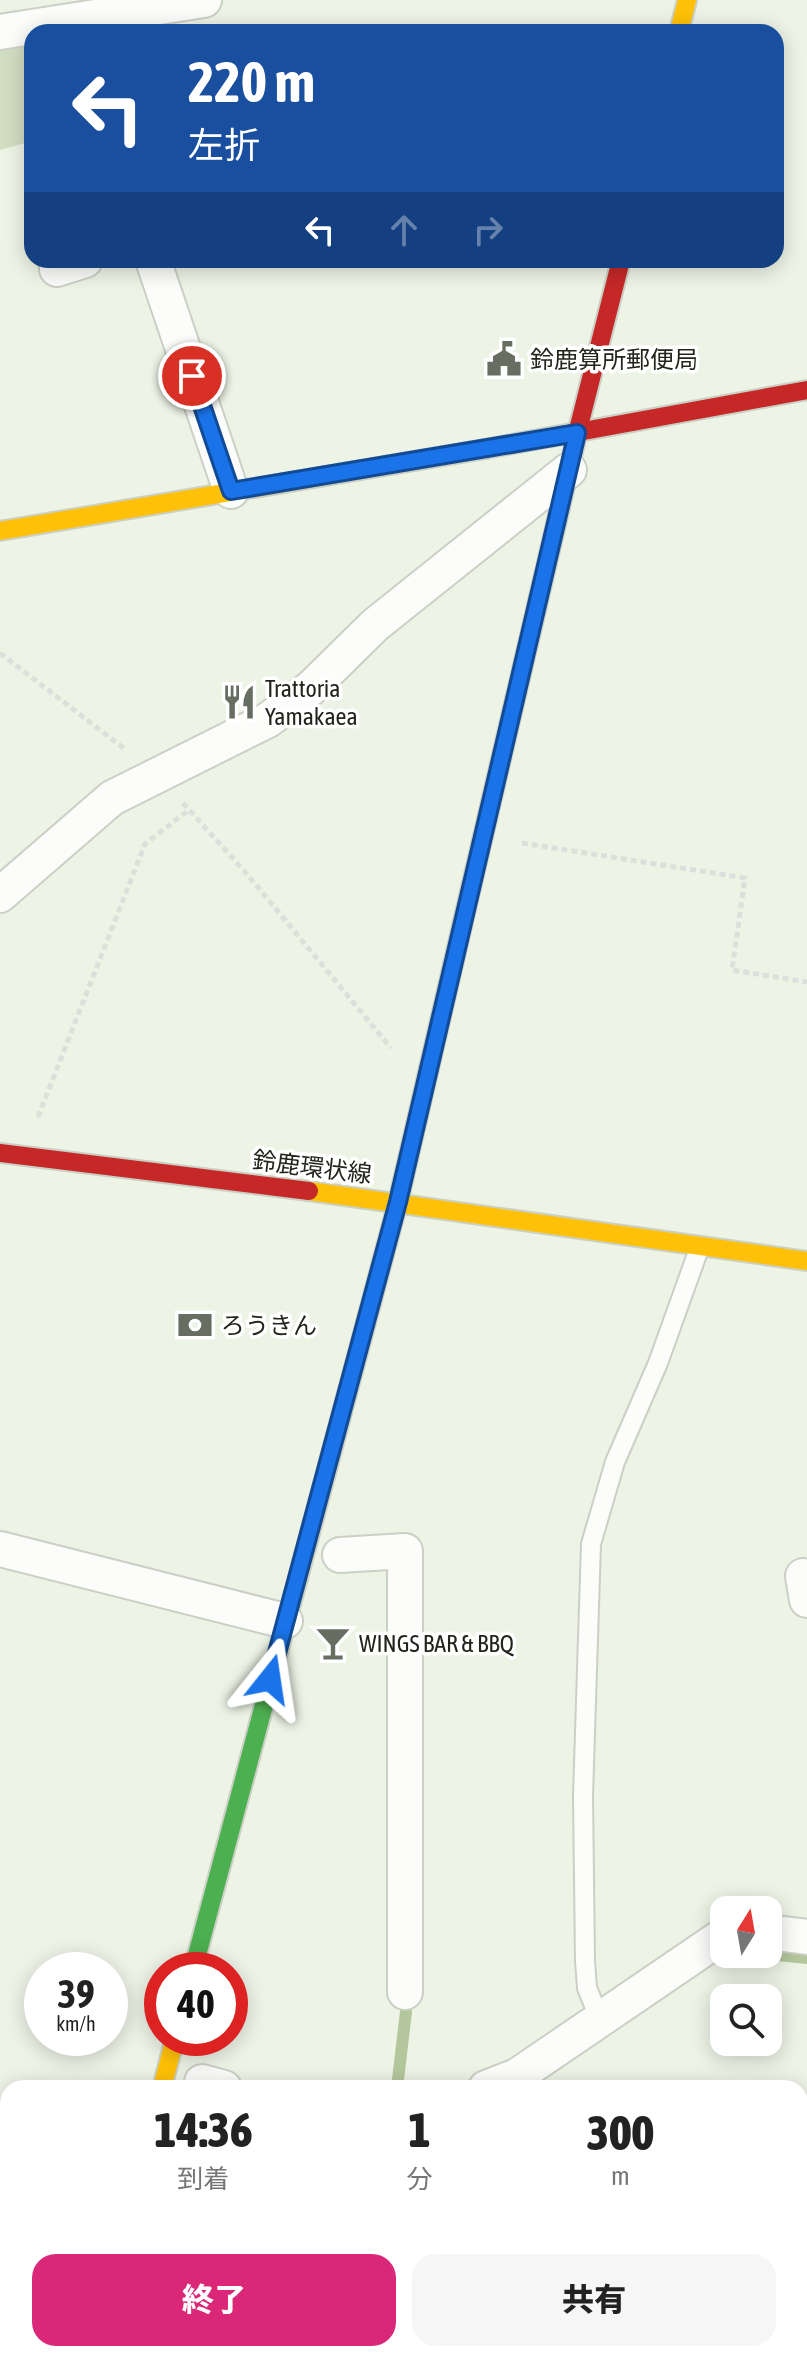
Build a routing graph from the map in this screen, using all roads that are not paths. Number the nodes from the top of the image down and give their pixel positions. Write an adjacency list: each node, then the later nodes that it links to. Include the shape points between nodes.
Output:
1 (687, 0): 4 (street)
2 (187, 1): 3 (street)
3 (48, 24)
4 (681, 24)
5 (24, 28): 6 (street)
6 (0, 32)
7 (156, 268): 12 (street)
8 (619, 268): 10 (street)
9 (807, 390): 10 (street)
10 (577, 433): 11 (street); 12 (street)
11 (569, 470): 14 (street, via 375,625 311,688 268,720 112,798); 16 (street)
12 (231, 491): 13 (street)
13 (0, 531)
14 (0, 895)
15 (0, 1153): 16 (street, 鈴鹿環状線)
16 (398, 1202): 17 (street, 鈴鹿環状線); 21 (street)
17 (700, 1246): 18 (street, 鈴鹿環状線); 27 (lane, via 615,1462 591,1544 583,1796 585,1961 587,1988)
18 (807, 1261)
19 (0, 1549): 21 (street)
20 (340, 1555): 26 (street, via 405,1551)
21 (285, 1621): 25 (street)
22 (782, 1934): 23 (street)
23 (807, 1937)
24 (710, 1945): 27 (street)
25 (198, 1952)
26 (405, 1992)
27 (600, 2020): 30 (street)
28 (170, 2056): 29 (street)
29 (164, 2080)
30 (507, 2080)

